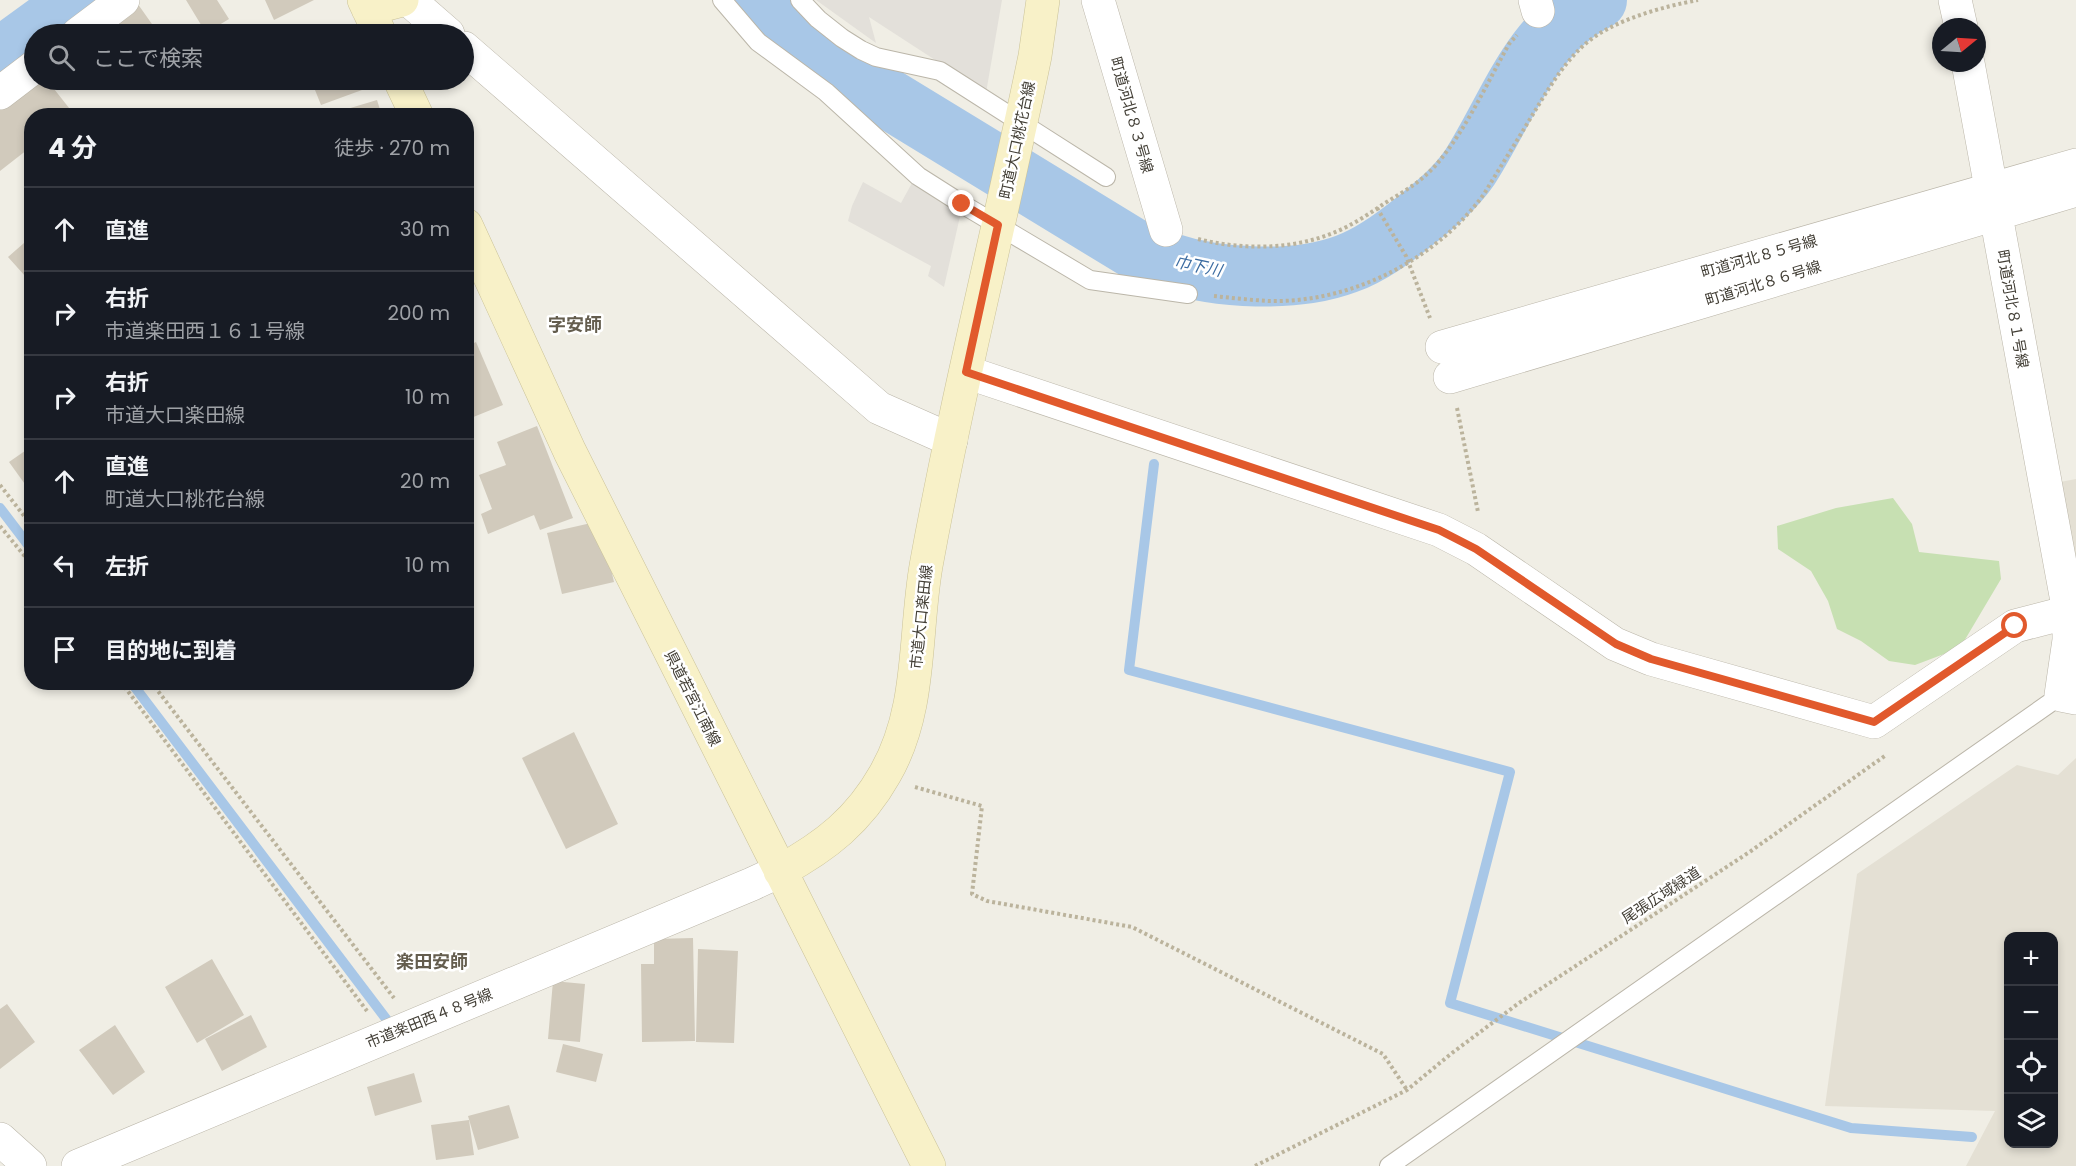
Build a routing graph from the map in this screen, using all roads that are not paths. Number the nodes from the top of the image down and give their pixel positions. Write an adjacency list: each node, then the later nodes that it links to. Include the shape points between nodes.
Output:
1 (123, 0): 11 (street)
2 (402, 0): 9 (main road)
3 (409, 0): 12 (street)
4 (722, 0): 24 (lane, via 758,42 826,92 918,176)
5 (800, 0): 19 (lane, via 861,50 940,71)
6 (1044, 0): 19 (main road, 町道大口桃花台線)
7 (1098, 0): 25 (street, 町道河北８３号線)
8 (1955, 0): 10 (street)
9 (371, 14)
10 (1959, 18)
11 (91, 24)
12 (437, 24)
13 (474, 57): 31 (street, via 879,408)
14 (1970, 72): 23 (street, 町道河北８１号線)
15 (24, 75): 17 (street)
16 (405, 90): 18 (main road)
17 (0, 93)
18 (413, 108)
19 (1021, 125): 21 (lane); 24 (main road, 町道大口桃花台線)
20 (2076, 165): 23 (street, 町道河北８５号線)
21 (1106, 177)
22 (2076, 190): 23 (street)
23 (1993, 201): 29 (street, 町道河北８５号線); 32 (street, 町道河北８１号線)
24 (999, 223): 27 (lane, via 1090,280); 28 (main road, 町道大口桃花台線)
25 (1166, 230)
26 (474, 242): 34 (main road, 県道若宮江南線, via 570,452)
27 (1188, 294)
28 (979, 315): 30 (main road, 市道大口楽田線)
29 (1446, 362)
30 (966, 372): 31 (main road, 市道大口楽田線); 32 (street, via 1439,530 1476,549 1616,644 1651,659 1874,722 2015,626)
31 (951, 440): 34 (main road, 市道大口楽田線, via 926,569 908,718 886,773 860,810 837,835)
32 (2068, 612): 33 (street, 町道河北８１号線)
33 (2071, 693): 39 (lane)
34 (780, 871): 37 (street, 市道楽田西４８号線); 38 (main road, 県道若宮江南線)
35 (0, 1139): 36 (street)
36 (30, 1166)
37 (78, 1166)
38 (929, 1166)
39 (1389, 1166)

